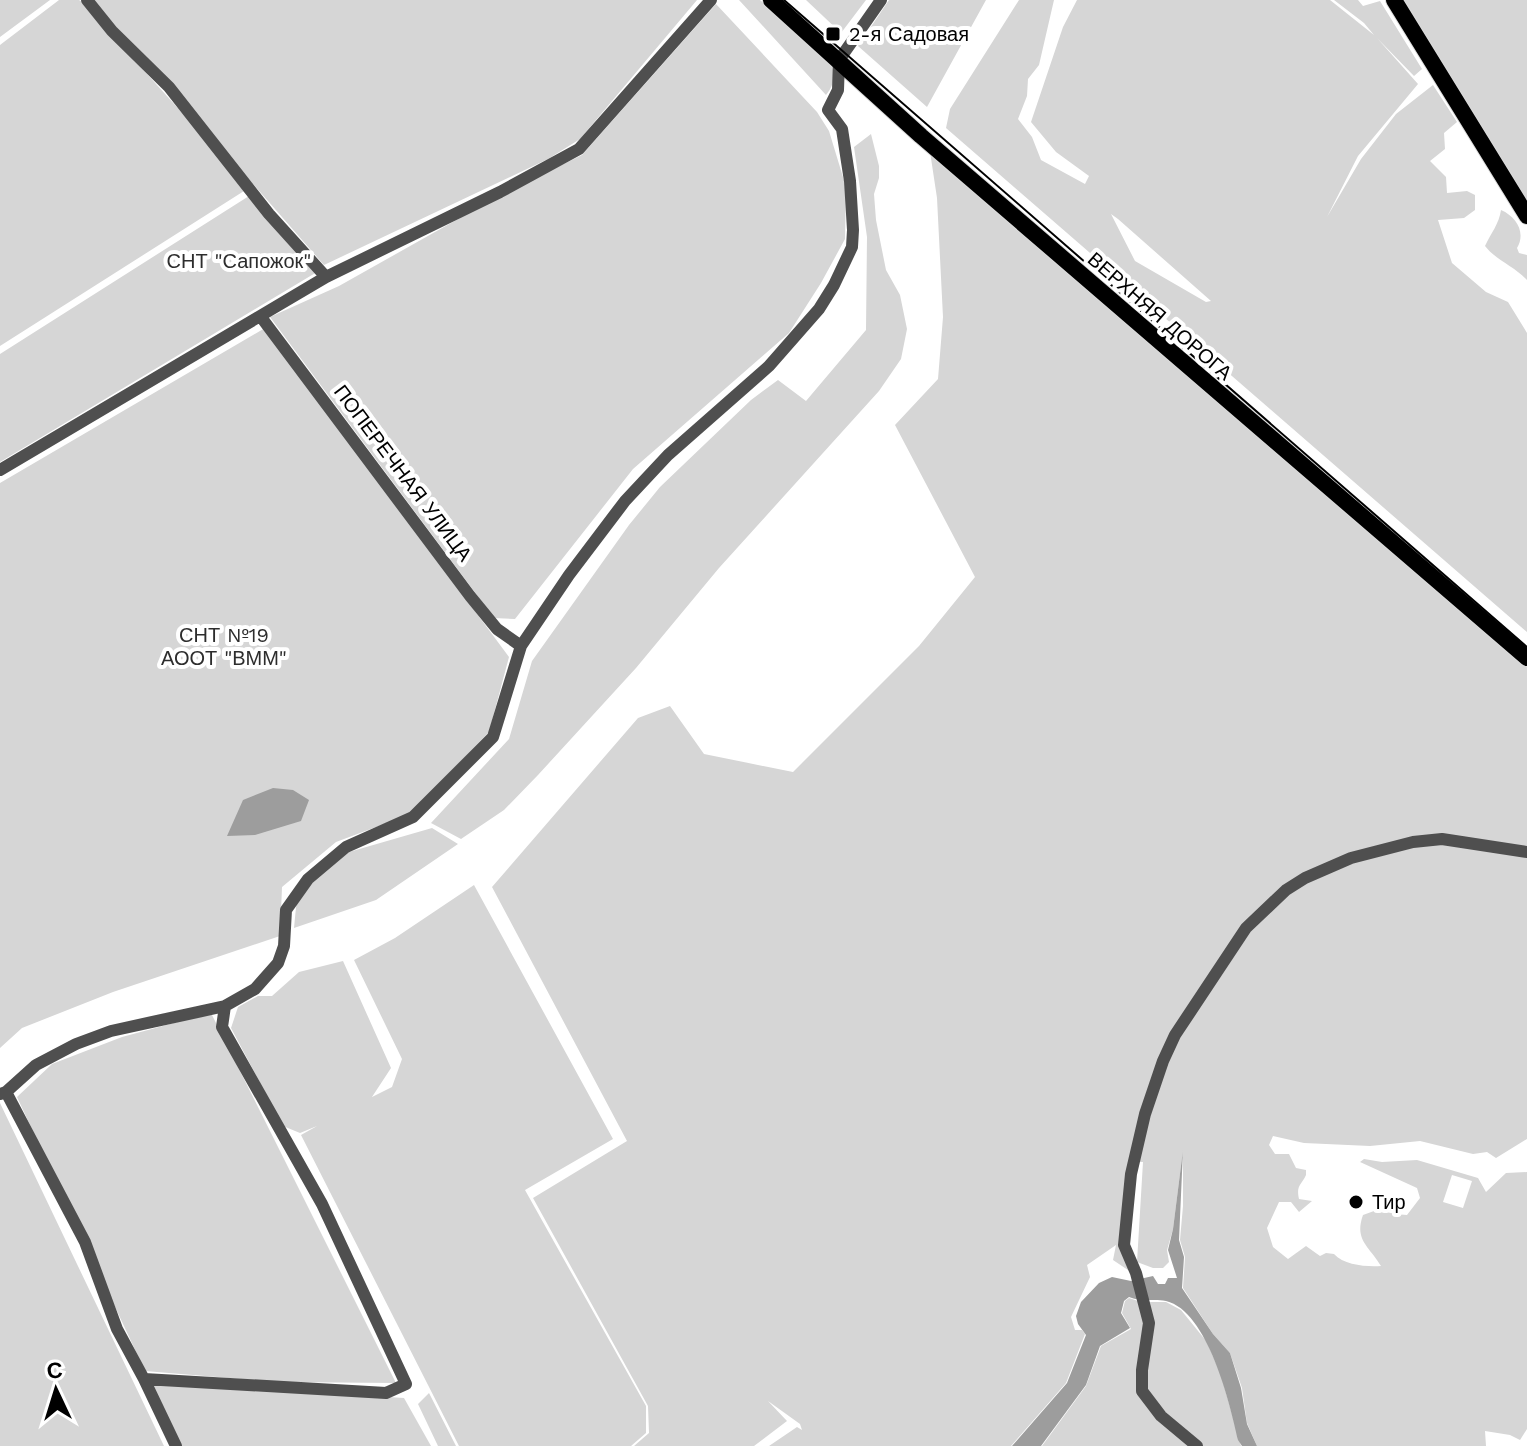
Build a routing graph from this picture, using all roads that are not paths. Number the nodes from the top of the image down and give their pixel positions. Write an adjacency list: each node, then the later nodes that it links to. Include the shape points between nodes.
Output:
1 (87, 0): 8 (street, via 169,87)
2 (711, 0): 8 (street, via 579,149)
3 (771, 0): 6 (main road, ВЕРХНЯЯ ДОРОГА)
4 (881, 0): 6 (street)
5 (1394, 0): 7 (main road)
6 (839, 60): 11 (street, via 838,90 828,110 842,129 853,230 852,247 834,285 769,366 668,455 625,501); 12 (main road, ВЕРХНЯЯ ДОРОГА)
7 (1527, 216)
8 (326, 277): 9 (street)
9 (261, 317): 10 (street); 11 (street, ПОПЕРЕЧНАЯ УЛИЦА, via 470,596 497,629)
10 (0, 470)
11 (521, 646): 14 (street, via 493,737 413,817 346,847 308,879 286,910 278,963 255,989)
12 (1527, 658)
13 (1527, 852): 18 (street, via 1442,839 1379,849 1305,878 1246,928 1175,1035 1145,1114 1131,1174 1124,1245 1149,1323 1142,1391 1161,1416)
14 (225, 1006): 15 (street, via 76,1044 36,1065); 16 (street, via 222,1027 322,1204 406,1384 386,1393)
15 (3, 1093): 16 (street, via 85,1242 117,1329)
16 (144, 1379): 17 (street)
17 (176, 1446)
18 (1197, 1446)

